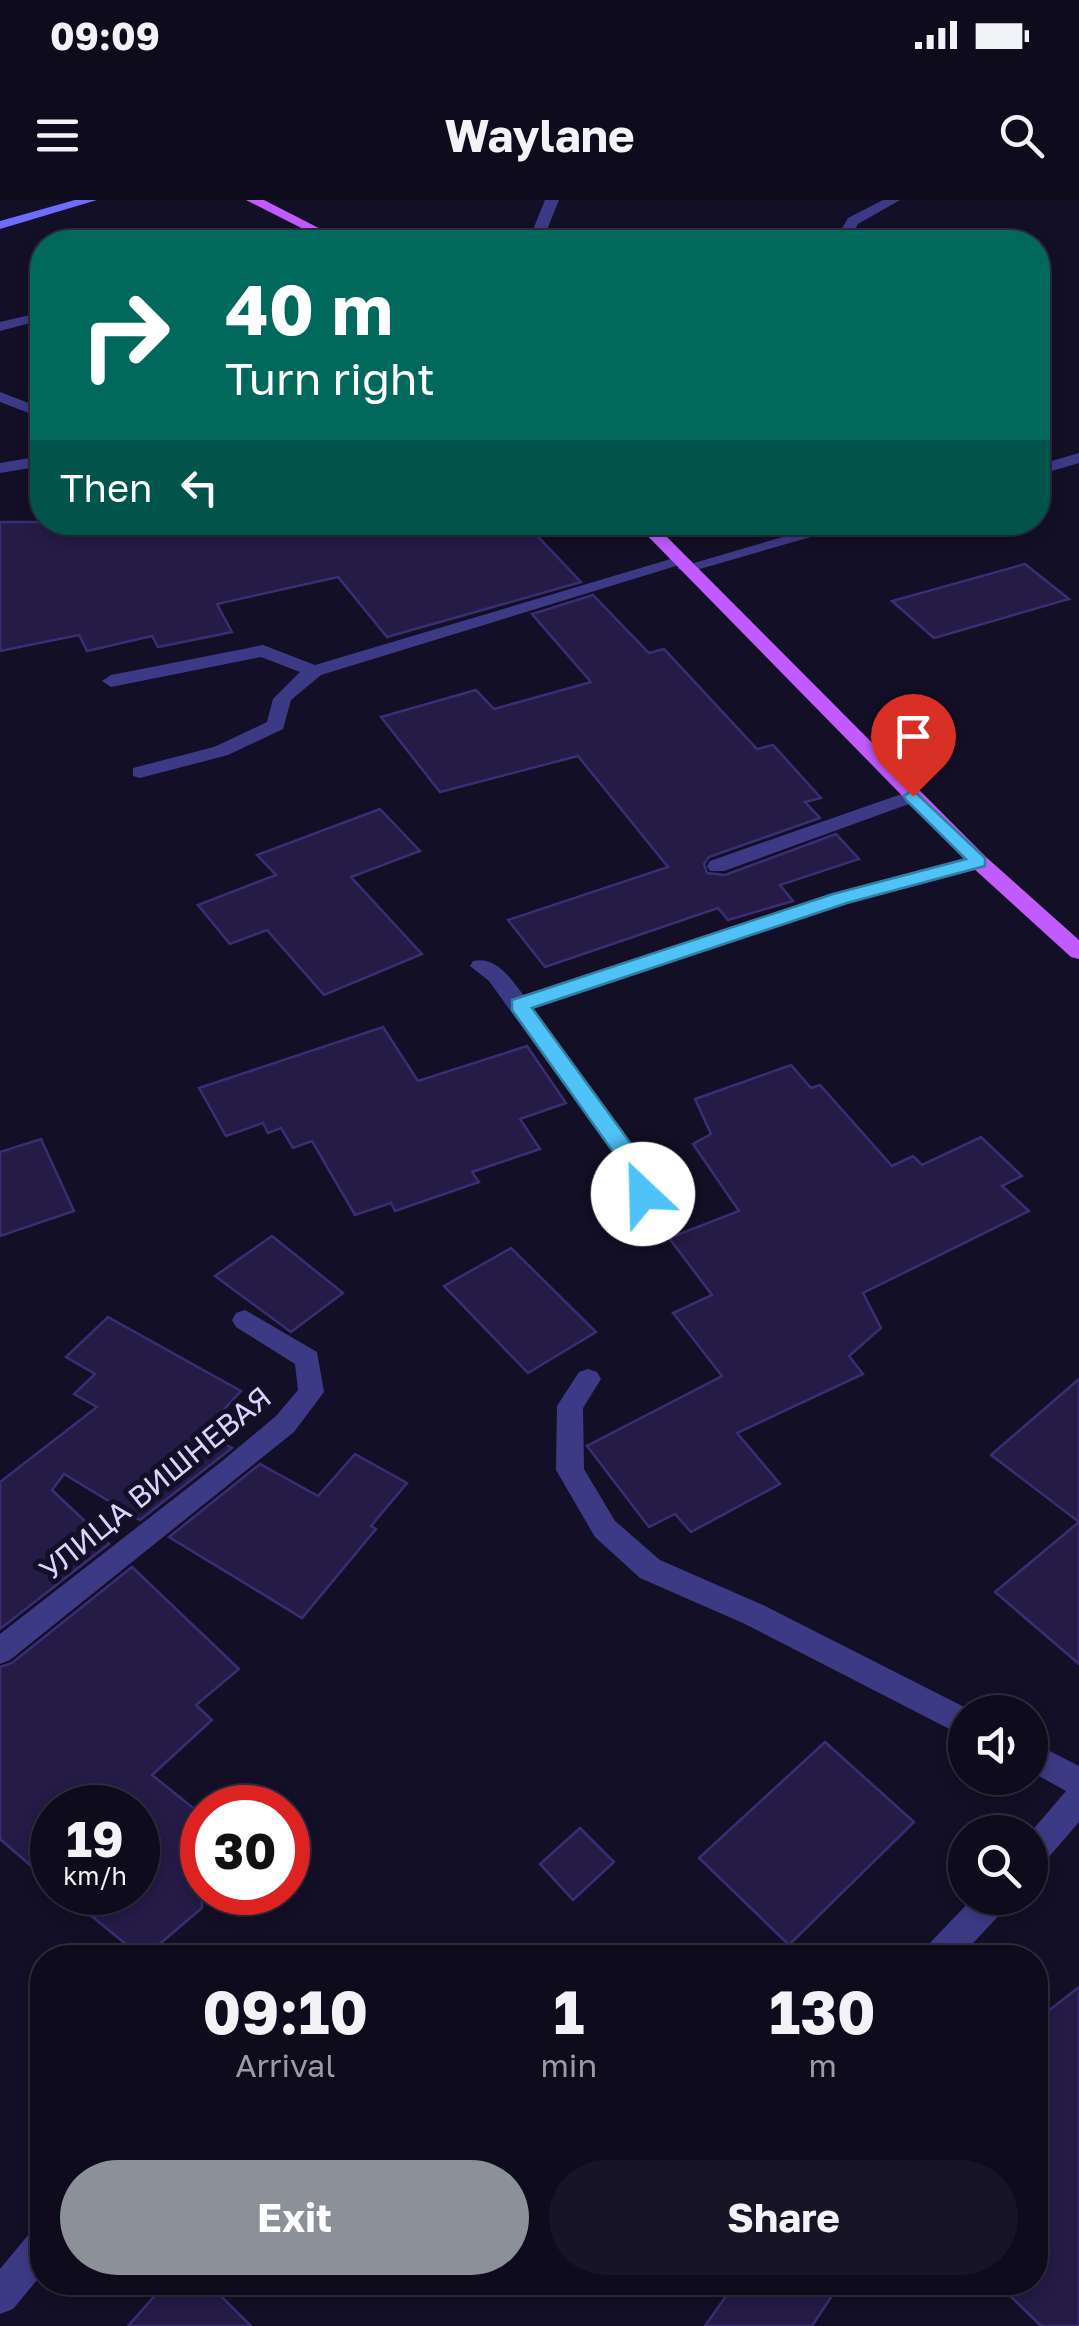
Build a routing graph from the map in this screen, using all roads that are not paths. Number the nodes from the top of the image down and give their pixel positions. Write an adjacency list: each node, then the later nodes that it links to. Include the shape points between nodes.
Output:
1 (90, 200): 5 (street)
2 (252, 200): 6 (main road)
3 (552, 200): 7 (street)
4 (893, 200): 8 (street, via 853,220)
5 (0, 224)
6 (314, 230)
7 (540, 230)
8 (848, 230)
9 (30, 319): 10 (street)
10 (0, 327)
11 (0, 397): 12 (street)
12 (30, 408)
13 (1079, 458): 15 (street)
14 (30, 463): 16 (street)
15 (1050, 466)
16 (0, 468)
17 (654, 535): 19 (main road)
18 (802, 535): 19 (street)
19 (683, 565): 20 (street); 23 (main road)
20 (314, 671): 21 (street, via 263,651); 22 (street, via 288,688 276,725 222,751)
21 (111, 681)
22 (140, 772)
23 (913, 796): 24 (main road); 25 (street)
24 (979, 862): 26 (main road); 28 (street, via 840,898)
25 (717, 866)
26 (1079, 952)
27 (481, 966): 28 (street)
28 (519, 1005): 29 (street, via 629,1158 643,1194)
29 (636, 1233)
30 (245, 1320): 32 (street, УЛИЦА ВИШНЕВАЯ, via 308,1359 311,1392 285,1424 230,1470)
31 (588, 1378): 33 (street, via 570,1406 570,1470 605,1529 650,1569 756,1615)
32 (0, 1651)
33 (948, 1714)
34 (1048, 1766): 35 (street)
35 (1079, 1782)
36 (1079, 1799): 37 (street)
37 (1048, 1835)
38 (978, 1915): 39 (street)
39 (949, 1945)
40 (30, 2260): 41 (street)
41 (0, 2296)

